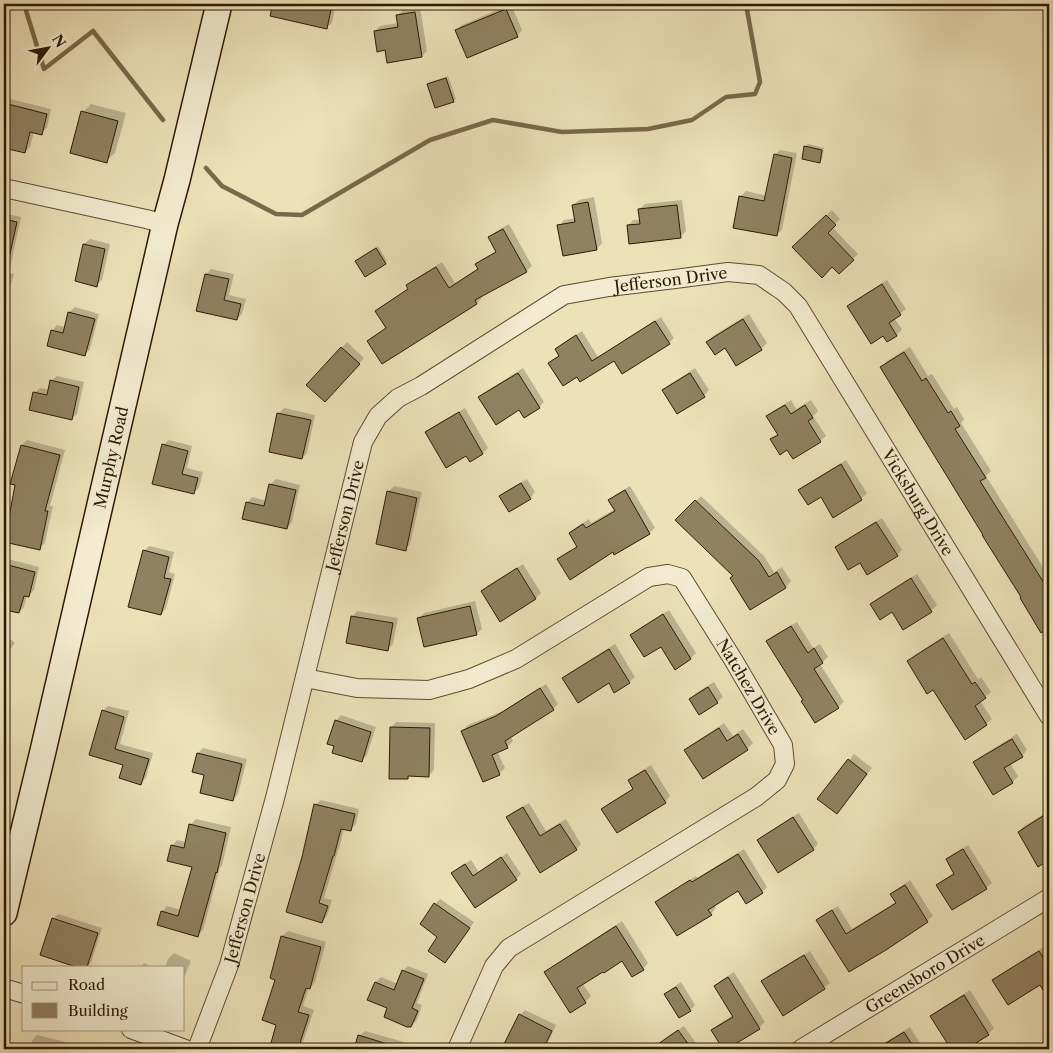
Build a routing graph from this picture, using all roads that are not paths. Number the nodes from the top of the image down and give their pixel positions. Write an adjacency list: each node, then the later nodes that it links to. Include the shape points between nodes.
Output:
1 (219, 4): 3 (main road, Murphy Road)
2 (4, 188): 3 (street)
3 (165, 224): 8 (main road, Murphy Road)
4 (784, 292): 5 (street, Jefferson Drive, via 759,274 728,272 564,295 398,398 378,416 363,442); 6 (street, Vicksburg Drive, via 798,306)
5 (305, 678): 13 (street, Jefferson Drive, via 229,965); 14 (street, Natchez Drive, via 357,688 429,690 469,679 516,659 648,577 668,574 682,578 783,745 785,764 777,780 756,797 509,948 494,966)
6 (1049, 716)
7 (1049, 898): 15 (street, Greensboro Drive)
8 (4, 913)
9 (4, 988): 10 (street)
10 (22, 993)
11 (134, 1030): 12 (street)
12 (185, 1049)
13 (197, 1049)
14 (457, 1049)
15 (801, 1049)

